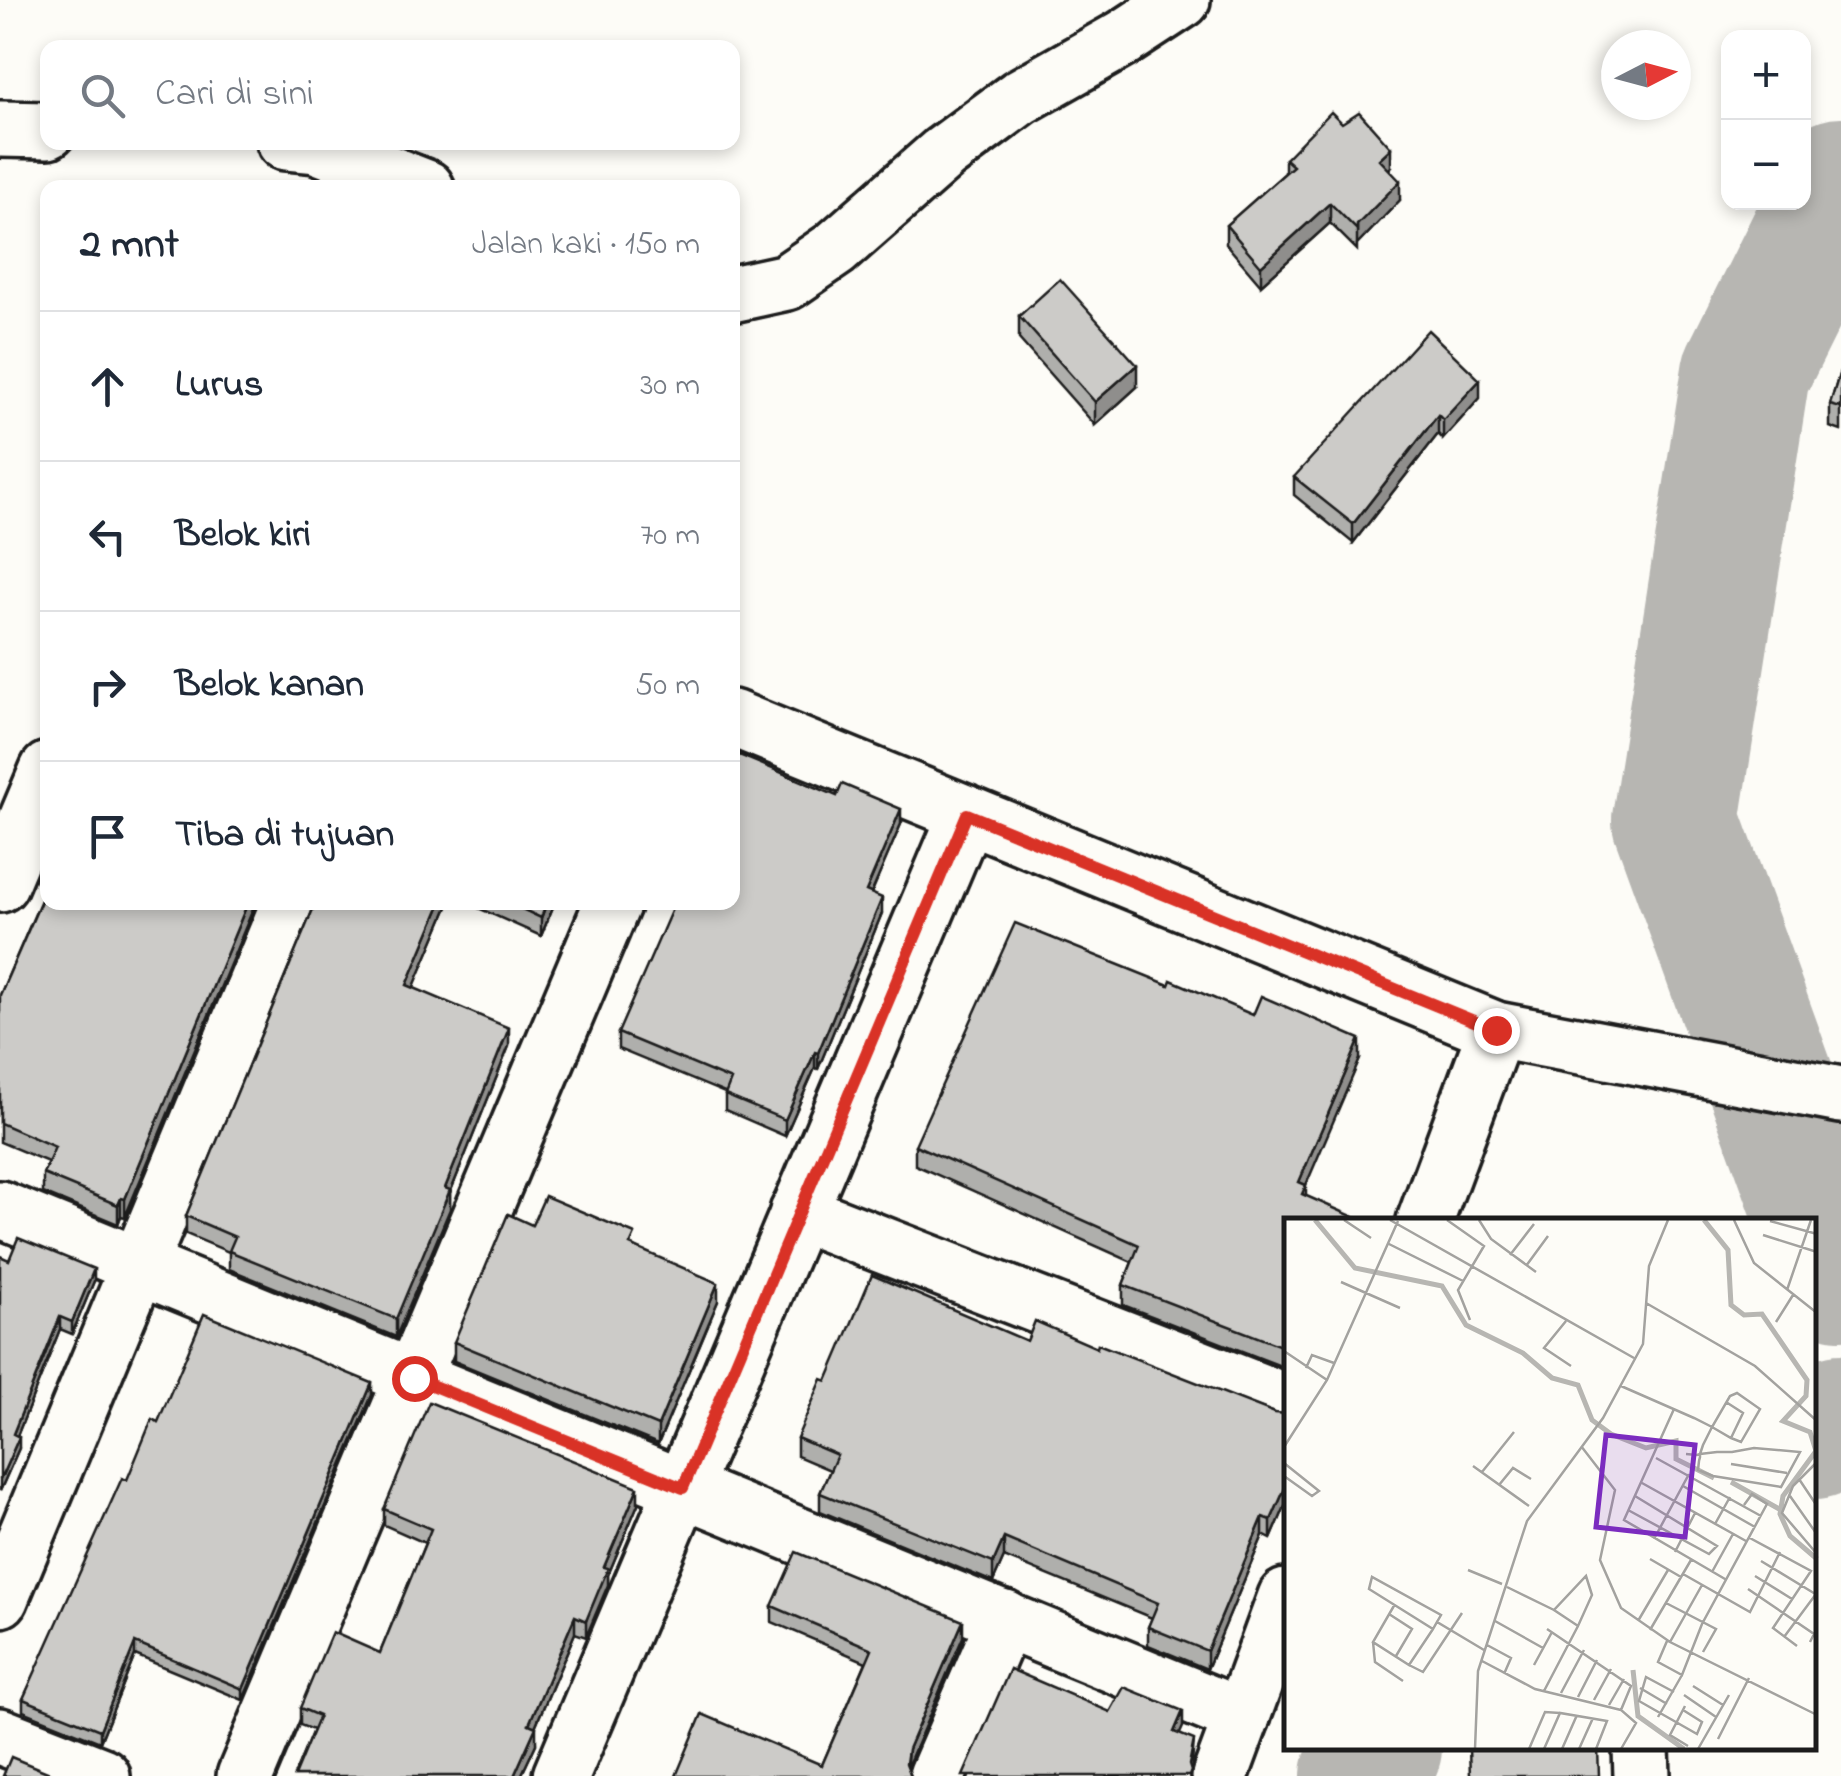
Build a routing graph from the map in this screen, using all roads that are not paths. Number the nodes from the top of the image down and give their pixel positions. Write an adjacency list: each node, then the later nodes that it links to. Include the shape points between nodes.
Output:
1 (1182, 0): 6 (street, via 1020,97 787,282)
2 (0, 128): 3 (street)
3 (40, 130)
4 (329, 150): 5 (street)
5 (406, 180)
6 (740, 292)
7 (740, 721): 9 (street)
8 (40, 789): 10 (street)
9 (967, 814): 13 (street); 16 (street)
10 (0, 884)
11 (287, 910): 18 (street)
12 (611, 910): 19 (street)
13 (1496, 1030): 14 (street); 17 (street)
14 (1841, 1095)
15 (0, 1209): 18 (street)
16 (798, 1212): 20 (street); 21 (street)
17 (1426, 1218)
18 (139, 1266): 19 (street); 22 (street)
19 (414, 1378): 21 (street); 29 (street)
20 (1284, 1401)
21 (683, 1488): 24 (street); 30 (street)
22 (0, 1599)
23 (1284, 1602): 25 (street)
24 (1006, 1620): 25 (street); 31 (street)
25 (1242, 1716): 32 (street)
26 (0, 1736): 28 (street)
27 (1640, 1751): 33 (street)
28 (102, 1776)
29 (245, 1776)
30 (561, 1776)
31 (937, 1776)
32 (1220, 1776)
33 (1642, 1776)

